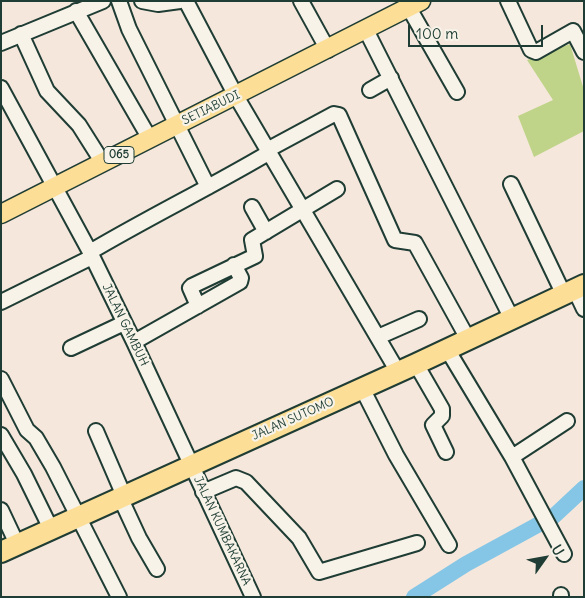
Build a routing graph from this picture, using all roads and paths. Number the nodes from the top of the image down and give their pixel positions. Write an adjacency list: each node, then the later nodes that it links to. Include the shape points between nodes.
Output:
1 (103, 1): 9 (street)
2 (119, 1): 20 (street, via 129,30)
3 (142, 1): 4 (street, via 158,4)
4 (180, 1)
5 (186, 1): 19 (street)
6 (301, 1): 13 (street)
7 (508, 1): 14 (street, via 531,50 536,52 573,32)
8 (415, 5): 10 (main road, SETIABUDI / 065); 18 (street)
9 (76, 11): 11 (street); 21 (street)
10 (366, 30): 13 (main road, SETIABUDI / 065); 15 (street)
11 (21, 34): 12 (street); 23 (street, via 48,91 80,125)
12 (1, 43)
13 (328, 50): 19 (main road, SETIABUDI / 065)
14 (584, 52)
15 (391, 78): 17 (street); 39 (street)
16 (1, 88): 26 (street, JALAN GAMBUH)
17 (370, 90)
18 (457, 92)
19 (236, 96): 20 (main road, SETIABUDI / 065); 22 (street)
20 (176, 125): 21 (main road, SETIABUDI / 065); 25 (street)
21 (150, 138): 23 (main road, SETIABUDI / 065)
22 (270, 150): 25 (street); 29 (street); 42 (street, via 334,114 339,115 395,240 415,243)
23 (103, 163): 26 (main road, SETIABUDI / 065)
24 (511, 184): 34 (street)
25 (208, 187): 32 (street, via 156,213)
26 (54, 188): 30 (main road, SETIABUDI / 065); 32 (street, JALAN GAMBUH)
27 (338, 189): 29 (street)
28 (252, 207): 31 (street)
29 (303, 209): 31 (street); 41 (street)
30 (1, 214)
31 (266, 232): 33 (street, via 252,241 254,256)
32 (91, 255): 35 (street); 40 (street, JALAN GAMBUH)
33 (234, 265): 36 (street, via 240,282); 36 (street, via 192,286)
34 (574, 290): 37 (street); 39 (highway, JALAN SUTOMO)
35 (1, 302)
36 (198, 306): 43 (street)
37 (584, 309)
38 (418, 319): 41 (street)
39 (512, 319): 42 (highway, JALAN SUTOMO)
40 (124, 323): 43 (street, JALAN GAMBUH); 44 (street)
41 (378, 337): 46 (street)
42 (468, 339): 45 (highway, JALAN SUTOMO)
43 (134, 342): 54 (street, JALAN GAMBUH)
44 (71, 348)
45 (448, 349): 46 (highway, JALAN SUTOMO); 53 (street)
46 (407, 368): 48 (highway, JALAN SUTOMO); 52 (street, via 442,410 442,416 433,425)
47 (1, 379): 58 (street)
48 (362, 388): 54 (highway, JALAN SUTOMO); 61 (street, via 396,455)
49 (567, 421): 53 (street)
50 (96, 431): 56 (street)
51 (1, 435): 59 (street)
52 (446, 452)
53 (512, 457): 63 (street)
54 (191, 464): 55 (street, JALAN KUMBAKARNA); 56 (highway, JALAN SUTOMO)
55 (203, 492): 60 (street, via 236,478 246,482 299,538 314,569 319,572); 66 (street, JALAN KUMBAKARNA)
56 (122, 496): 58 (highway, JALAN SUTOMO); 64 (street, via 139,538)
57 (1, 510): 62 (street)
58 (78, 516): 59 (highway, JALAN SUTOMO); 65 (street)
59 (51, 530): 62 (highway, JALAN SUTOMO)
60 (417, 543)
61 (449, 546)
62 (9, 548)
63 (564, 554)
64 (157, 569)
65 (119, 597)
66 (253, 597)

